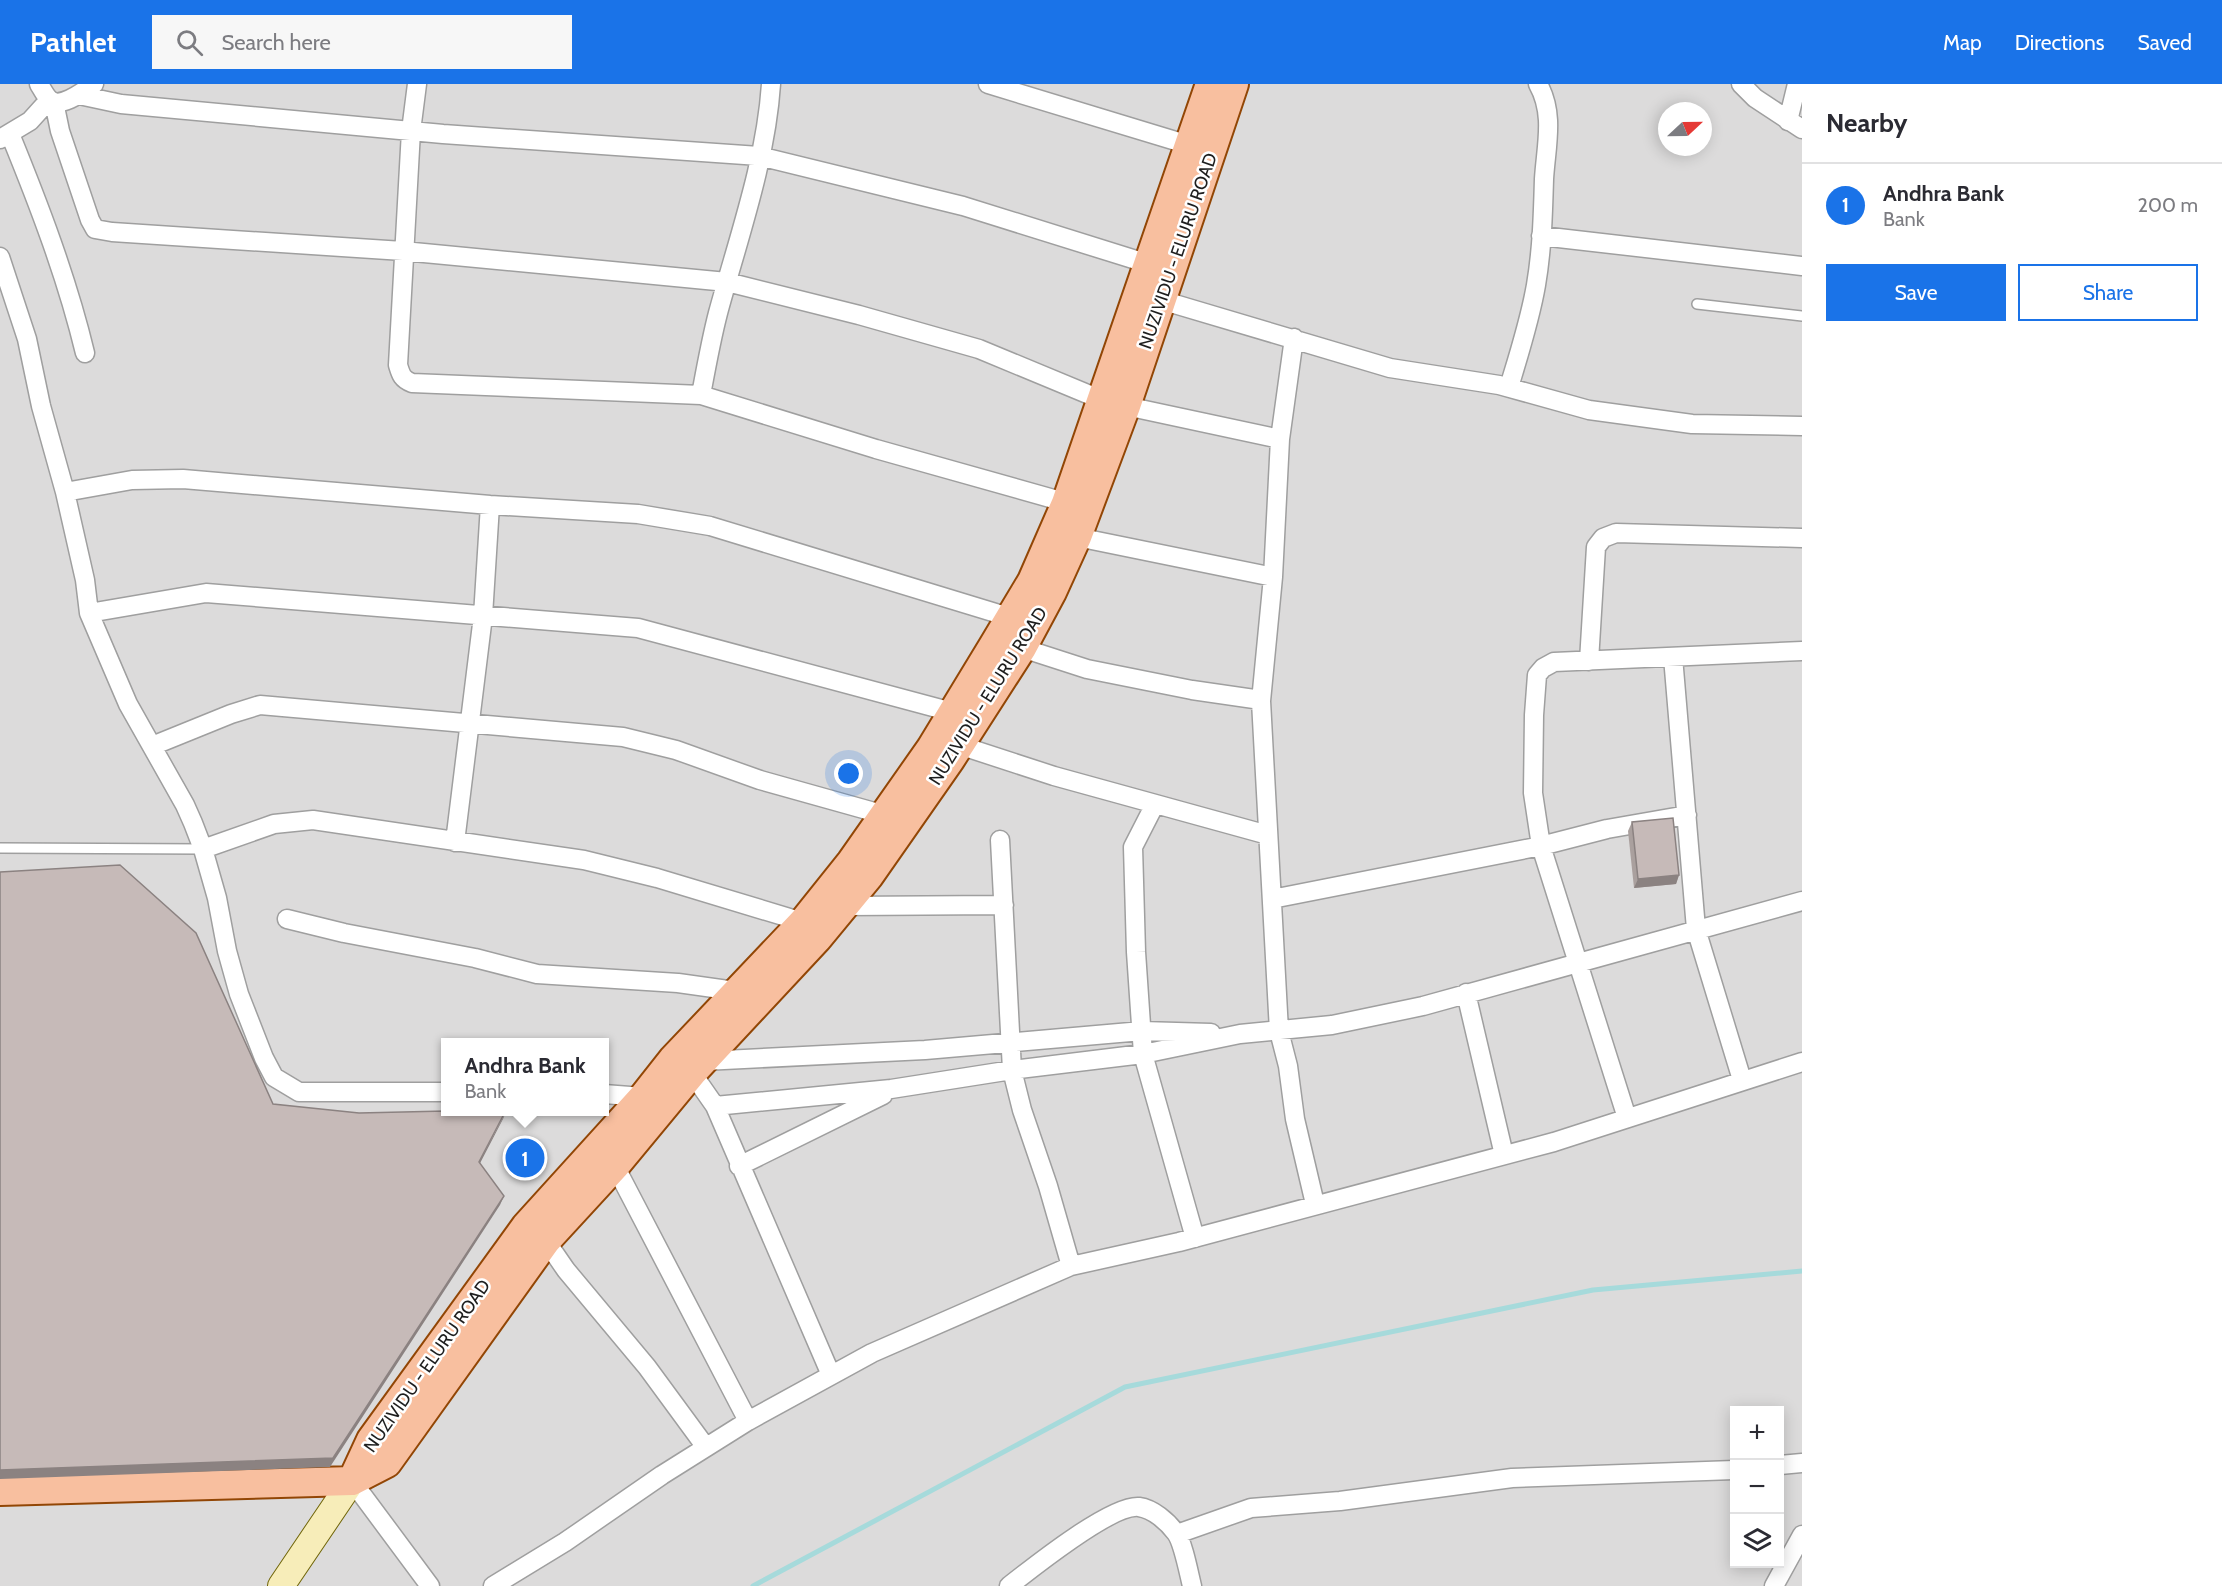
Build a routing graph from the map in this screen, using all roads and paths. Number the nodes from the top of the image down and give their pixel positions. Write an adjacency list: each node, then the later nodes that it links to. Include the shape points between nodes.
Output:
1 (39, 84): 11 (street)
2 (417, 84): 13 (street)
3 (771, 84): 16 (street)
4 (988, 84): 15 (street)
5 (1210, 84): 15 (main road, NUZIVIDU - ELURU ROAD)
6 (1234, 84): 15 (main road, NUZIVIDU - ELURU ROAD)
7 (1538, 84): 17 (street, via 1550,123)
8 (1741, 84): 12 (street)
9 (1797, 84): 12 (street)
10 (86, 90): 11 (street, via 66,101); 13 (street, via 121,104)
11 (51, 101): 14 (street, via 30,121); 18 (street, via 95,229)
12 (1795, 125)
13 (411, 131): 16 (street); 18 (street)
14 (5, 136): 27 (street, via 30,183)
15 (1202, 148): 20 (main road, NUZIVIDU - ELURU ROAD); 23 (main road, NUZIVIDU - ELURU ROAD)
16 (759, 156): 20 (street, via 963,206); 22 (street)
17 (1541, 236): 21 (street); 28 (street, via 1532,305)
18 (403, 251): 22 (street); 29 (street, via 398,365 405,380)
19 (0, 258): 33 (street, via 27,339)
20 (1149, 264): 30 (main road, NUZIVIDU - ELURU ROAD)
21 (1802, 266)
22 (727, 282): 29 (street); 30 (street, via 979,350)
23 (1161, 300): 26 (street); 30 (main road, NUZIVIDU - ELURU ROAD)
24 (1697, 304): 25 (lane)
25 (1802, 316)
26 (1294, 338): 28 (street, via 1390,368); 32 (street)
27 (85, 353)
28 (1509, 387): 31 (street, via 1589,410 1681,423)
29 (701, 395): 35 (street)
30 (1114, 403): 32 (street); 35 (main road, NUZIVIDU - ELURU ROAD)
31 (1802, 426)
32 (1280, 439): 38 (street)
33 (65, 492): 34 (street, via 132,480 183,479); 39 (street)
34 (490, 505): 40 (street); 41 (street, via 638,514 710,526)
35 (1077, 505): 36 (main road, NUZIVIDU - ELURU ROAD); 41 (main road, NUZIVIDU - ELURU ROAD)
36 (1077, 537): 38 (street); 42 (main road, NUZIVIDU - ELURU ROAD)
37 (1802, 538): 45 (street, via 1616,533 1603,538 1596,547)
38 (1273, 577): 46 (street)
39 (89, 613): 40 (street, via 206,593); 50 (street, via 128,704)
40 (483, 616): 47 (street, via 638,628); 48 (street)
41 (1009, 617): 47 (main road, NUZIVIDU - ELURU ROAD)
42 (1022, 648): 46 (street, via 1087,669); 49 (main road, NUZIVIDU - ELURU ROAD)
43 (1802, 651): 44 (street)
44 (1673, 657): 45 (street); 53 (street)
45 (1589, 661): 57 (street, via 1554,662 1537,675 1533,793)
46 (1261, 700): 54 (street)
47 (952, 712): 52 (main road, NUZIVIDU - ELURU ROAD)
48 (471, 724): 50 (street, via 260,705); 52 (street, via 623,737); 56 (street)
49 (959, 745): 51 (street); 63 (main road, NUZIVIDU - ELURU ROAD)
50 (152, 746): 59 (street, via 185,805)
51 (1155, 804): 54 (street); 70 (street, via 1133,847)
52 (885, 815): 65 (main road, NUZIVIDU - ELURU ROAD)
53 (1687, 815): 57 (street); 66 (street)
54 (1268, 835): 60 (street)
55 (1000, 840): 62 (street)
56 (456, 842): 59 (street, via 313,820 274,824); 65 (street, via 584,860)
57 (1541, 846): 60 (street); 67 (street)
58 (0, 848): 59 (lane)
59 (203, 849): 80 (street, via 239,994 274,1077 299,1092)
60 (1272, 899): 71 (street)
61 (1802, 901): 66 (street)
62 (1004, 905): 63 (street); 73 (street)
63 (845, 906): 76 (main road, NUZIVIDU - ELURU ROAD)
64 (287, 919): 68 (street, via 537,974 678,983)
65 (803, 922): 68 (main road, NUZIVIDU - ELURU ROAD)
66 (1696, 929): 67 (street); 78 (street)
67 (1578, 964): 69 (street); 84 (street)
68 (735, 992): 76 (main road, NUZIVIDU - ELURU ROAD)
69 (1466, 993): 71 (street, via 1332,1025); 85 (street)
70 (1142, 1031): 72 (street); 73 (street); 74 (street)
71 (1280, 1031): 72 (street); 88 (street)
72 (1240, 1034): 74 (street)
73 (1010, 1043): 76 (street); 77 (street)
74 (1143, 1054): 77 (street); 89 (street)
75 (1802, 1062): 78 (street)
76 (690, 1065): 82 (main road); 83 (street)
77 (1012, 1070): 79 (street); 91 (street)
78 (1742, 1080): 84 (street)
79 (896, 1088): 83 (street); 87 (street)
80 (441, 1092)
81 (609, 1095): 82 (street)
82 (652, 1105): 86 (main road); 98 (main road, NUZIVIDU - ELURU ROAD, via 526,1226 371,1440)
83 (715, 1106): 87 (street)
84 (1627, 1118): 85 (street)
85 (1504, 1155): 88 (street)
86 (615, 1166): 90 (main road); 93 (street)
87 (739, 1166): 92 (street)
88 (1315, 1204): 89 (street)
89 (1195, 1238): 91 (street)
90 (546, 1241): 94 (street); 98 (main road, via 387,1463)
91 (1071, 1266): 92 (street, via 872,1353)
92 (831, 1375): 93 (street)
93 (748, 1421): 94 (street)
94 (705, 1446): 104 (street)
95 (1802, 1463): 96 (street)
96 (1784, 1465)
97 (1730, 1470): 100 (street, via 1512,1478 1340,1501 1251,1508)
98 (352, 1481): 99 (main road); 102 (main road); 103 (street)
99 (0, 1491)
100 (1177, 1534): 105 (street, via 1156,1513 1137,1507 1119,1510); 106 (street)
101 (1802, 1536): 107 (street)
102 (281, 1586)
103 (430, 1586)
104 (493, 1586)
105 (1009, 1586)
106 (1192, 1586)
107 (1774, 1586)

